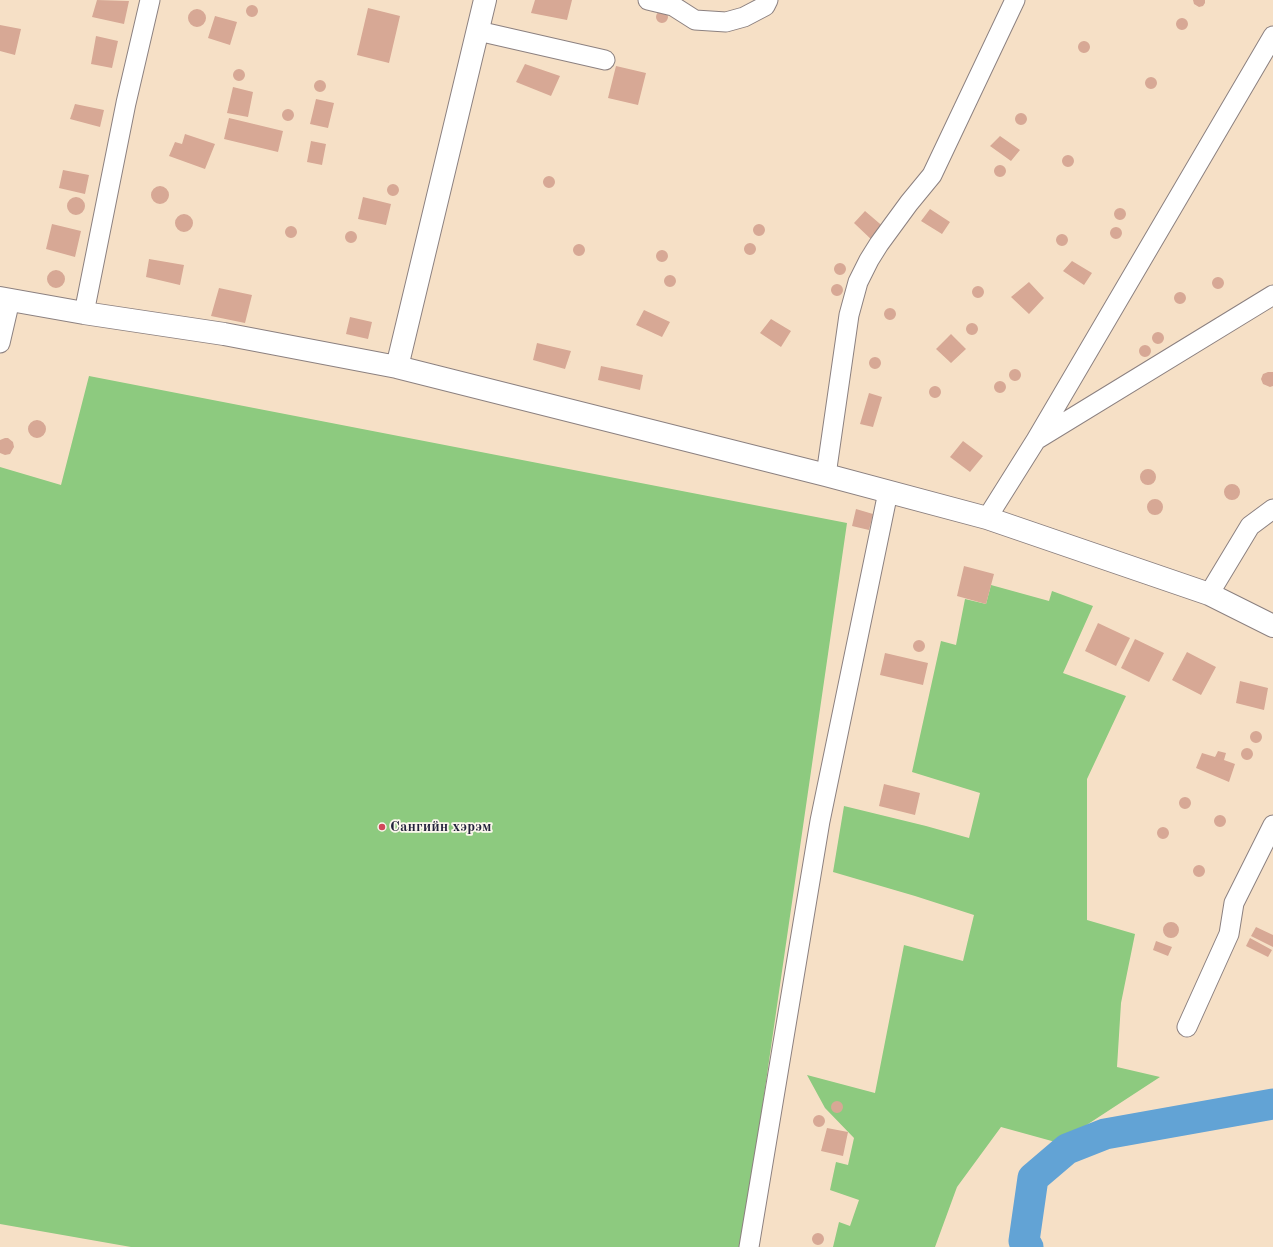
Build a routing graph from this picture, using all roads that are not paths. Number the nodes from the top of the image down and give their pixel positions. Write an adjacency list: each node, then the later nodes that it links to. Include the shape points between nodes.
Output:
1 (150, 0): 11 (street, via 126,103)
2 (486, 0): 6 (main road)
3 (648, 0): 4 (street, via 673,6 694,20 726,22 744,17 765,6)
4 (768, 0)
5 (1015, 0): 15 (street, via 932,175 869,260 858,282 845,342)
6 (478, 31): 8 (street); 13 (main road)
7 (1273, 36): 14 (street)
8 (605, 60)
9 (1273, 295): 14 (street)
10 (5, 299): 11 (main road); 12 (street)
11 (84, 313): 13 (main road, via 224,334)
12 (0, 343)
13 (397, 367): 15 (main road)
14 (1036, 440): 18 (street)
15 (826, 475): 16 (main road)
16 (888, 492): 18 (main road); 23 (street, via 820,821)
17 (1273, 509): 19 (street, via 1250,526)
18 (987, 518): 19 (main road)
19 (1209, 594): 20 (main road)
20 (1273, 626)
21 (1273, 825): 22 (street, via 1234,904 1229,934)
22 (1187, 1027)
23 (749, 1247)

